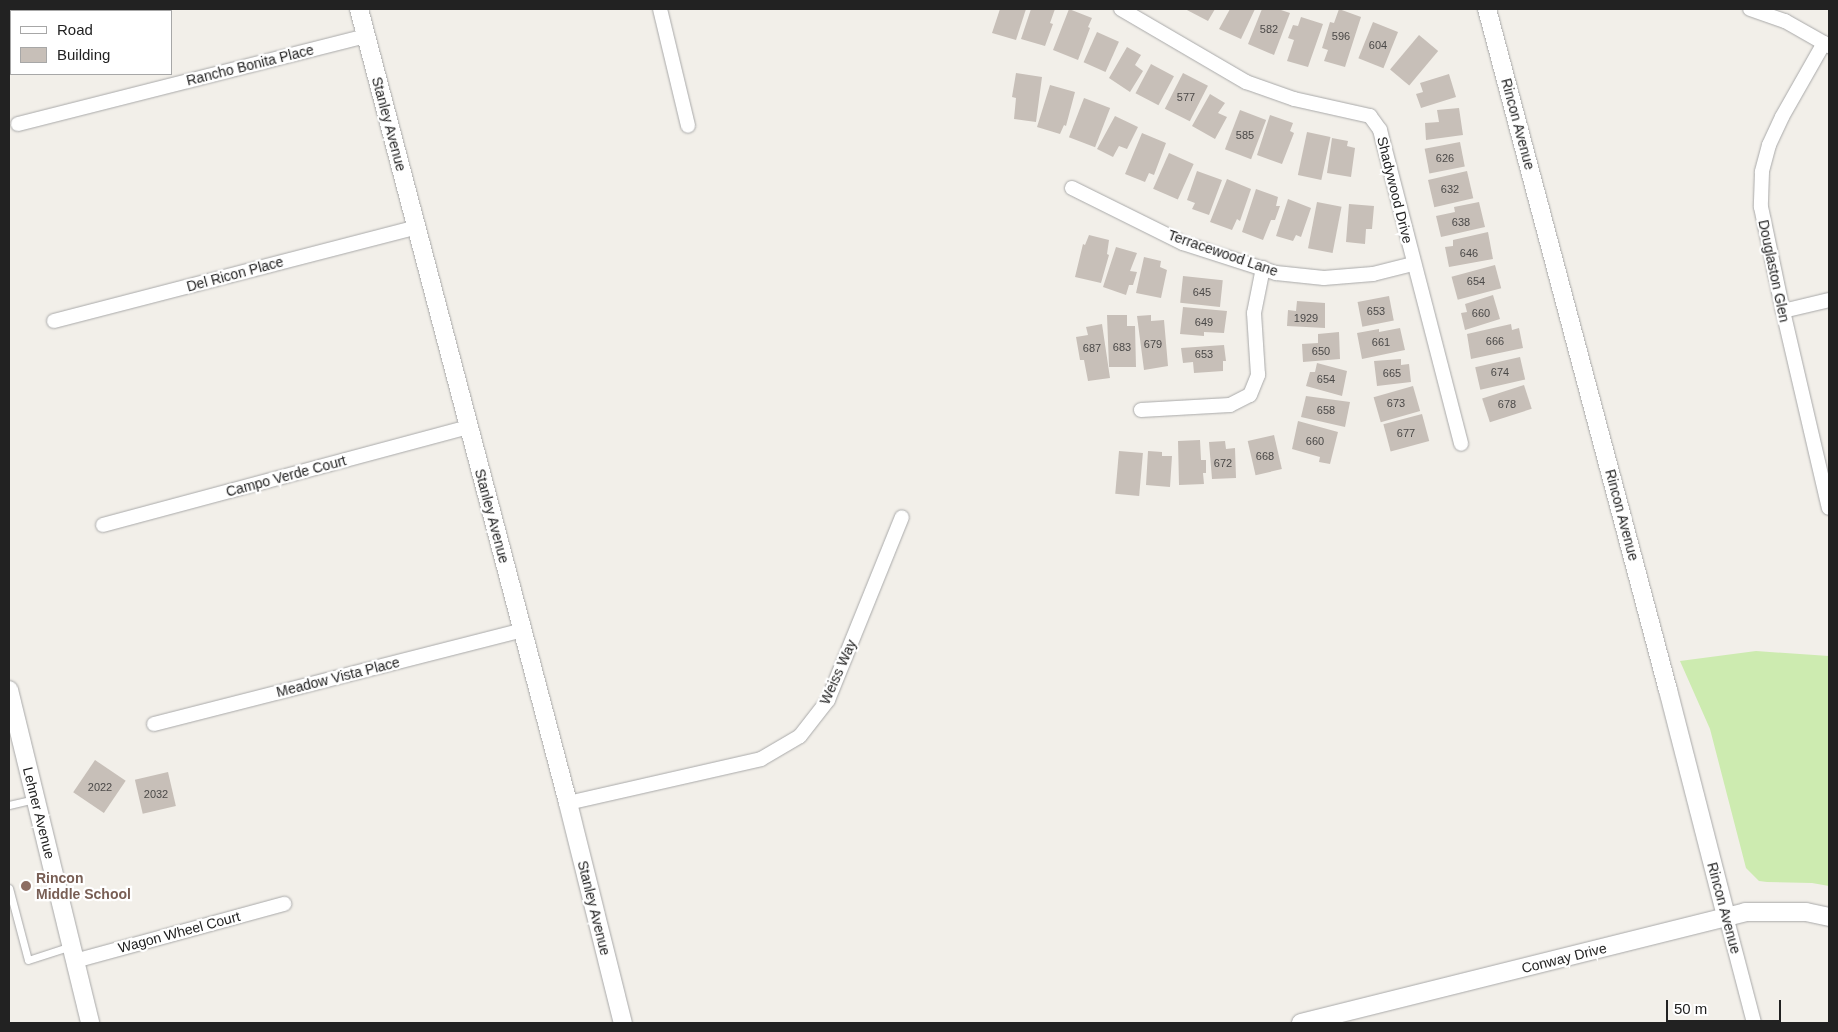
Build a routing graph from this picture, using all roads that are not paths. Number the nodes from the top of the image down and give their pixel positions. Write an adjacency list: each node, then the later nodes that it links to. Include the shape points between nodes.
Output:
1 (359, 9): 8 (street, Stanley Avenue)
2 (660, 9): 11 (street)
3 (1121, 9): 14 (street, Shadywood Drive, via 1246,82 1294,99 1370,116 1380,130)
4 (1487, 9): 33 (street, Rincon Avenue)
5 (1750, 9): 7 (street)
6 (1774, 9): 7 (street)
7 (1785, 21): 9 (street)
8 (366, 36): 10 (street, Rancho Bonita Place); 13 (street, Stanley Avenue)
9 (1826, 45): 17 (street, Douglaston Glen, via 1782,117 1769,145 1762,172 1761,207)
10 (18, 124)
11 (688, 126)
12 (1072, 188): 15 (street, Terracewood Lane, via 1183,243)
13 (417, 227): 18 (street, Del Ricon Place); 20 (street, Stanley Avenue)
14 (1413, 264): 15 (street, Terracewood Lane, via 1373,274 1324,278 1276,273); 21 (street, Shadywood Drive)
15 (1263, 268): 19 (street, via 1254,313 1258,376 1250,395 1230,405)
16 (1829, 300): 17 (street)
17 (1783, 311): 22 (street, Douglaston Glen)
18 (54, 321)
19 (1141, 410)
20 (469, 427): 24 (street, Campo Verde Court); 25 (street, Stanley Avenue)
21 (1461, 444)
22 (1829, 508)
23 (902, 517): 29 (street, Weiss Way, via 828,700 800,736 761,758)
24 (104, 525)
25 (522, 630): 27 (street, Meadow Vista Place); 29 (street, Stanley Avenue)
26 (9, 690): 28 (street, Lehner Avenue)
27 (154, 724)
28 (35, 799): 30 (lane); 35 (street, Lehner Avenue)
29 (568, 803): 37 (street, Stanley Avenue)
30 (9, 805)
31 (9, 888): 35 (lane, via 28,960)
32 (284, 904): 35 (street, Wagon Wheel Court)
33 (1726, 916): 34 (street, Conway Drive, via 1775,911); 38 (street, Conway Drive); 39 (street, Rincon Avenue)
34 (1829, 917)
35 (73, 953): 36 (street, Lehner Avenue)
36 (90, 1023)
37 (623, 1023)
38 (1301, 1023)
39 (1754, 1023)

